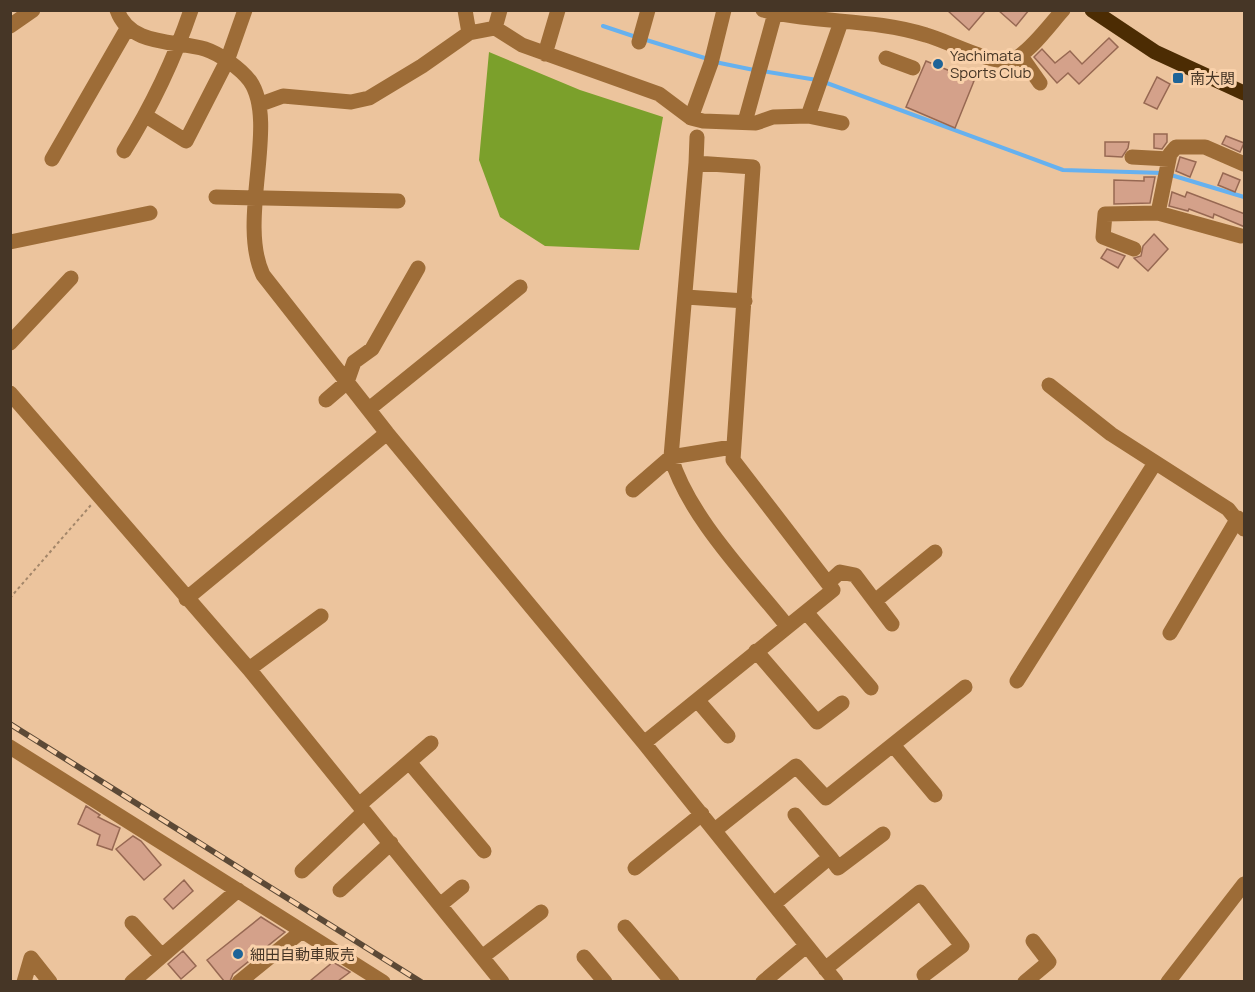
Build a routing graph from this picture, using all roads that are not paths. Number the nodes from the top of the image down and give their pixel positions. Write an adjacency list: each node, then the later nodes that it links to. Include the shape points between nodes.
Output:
1 (33, 10): 14 (street)
2 (117, 10): 15 (street)
3 (191, 10): 19 (street)
4 (245, 10): 23 (street)
5 (465, 10): 17 (street)
6 (500, 10): 16 (street)
7 (558, 10): 20 (street)
8 (648, 10): 18 (street)
9 (724, 10): 30 (street, via 711,63)
10 (1063, 10): 21 (street)
11 (1092, 10): 26 (main road, via 1155,52)
12 (769, 12): 13 (street); 31 (street)
13 (841, 22): 21 (street, via 883,23 995,59); 29 (street)
14 (10, 26)
15 (128, 27): 19 (street, via 157,41); 36 (street)
16 (495, 28): 17 (street); 20 (street)
17 (469, 33): 27 (street, via 369,98 351,102 283,96)
18 (639, 42)
19 (179, 44): 23 (street, via 207,50); 28 (street)
20 (545, 54): 30 (street, via 659,94)
21 (1021, 56): 25 (street)
22 (886, 58): 24 (street)
23 (227, 61): 27 (street, via 249,81); 28 (street, via 186,141)
24 (913, 68)
25 (1040, 83)
26 (1245, 93)
27 (261, 104): 41 (street)
28 (146, 116): 34 (street)
29 (808, 116): 31 (street); 32 (street)
30 (691, 118): 31 (street)
31 (745, 122)
32 (842, 123)
33 (697, 137): 38 (street)
34 (124, 151)
35 (1132, 158): 37 (street)
36 (52, 159)
37 (1169, 159): 39 (street, via 1176,147 1206,147); 44 (street)
38 (696, 163): 51 (street); 52 (street, via 753,167)
39 (1245, 164)
40 (216, 197): 41 (street)
41 (255, 200): 42 (street); 54 (street, via 255,250 263,275)
42 (398, 201)
43 (150, 213): 46 (street)
44 (1158, 213): 45 (street); 47 (street, via 1105,214 1103,237)
45 (1241, 236)
46 (10, 242)
47 (1134, 249)
48 (418, 268): 54 (street, via 372,349 354,362)
49 (71, 278): 53 (street)
50 (520, 287): 58 (street)
51 (686, 297): 52 (street); 61 (street)
52 (745, 301): 60 (street)
53 (10, 343)
54 (347, 382): 57 (street); 58 (street)
55 (1049, 385): 62 (street)
56 (10, 393): 67 (street)
57 (326, 400)
58 (369, 409): 59 (street)
59 (387, 433): 67 (street); 82 (street)
60 (732, 447): 61 (street); 66 (street, via 733,460)
61 (671, 457): 63 (street); 72 (street, via 696,510)
62 (1155, 463): 64 (street, via 1228,508); 76 (street)
63 (633, 490)
64 (1241, 524): 73 (street)
65 (935, 552): 68 (street)
66 (828, 583): 68 (street, via 840,572 855,575); 69 (street, via 833,590)
67 (186, 599): 75 (street)
68 (875, 602): 71 (street)
69 (806, 612): 72 (street); 78 (street)
70 (321, 616): 75 (street)
71 (892, 624)
72 (787, 626): 74 (street)
73 (1170, 633)
74 (756, 651): 79 (street); 80 (street, via 817,722)
75 (249, 669): 88 (street)
76 (1017, 681)
77 (965, 687): 84 (street)
78 (871, 688)
79 (698, 701): 81 (street); 82 (street)
80 (842, 703)
81 (728, 736)
82 (644, 743): 89 (street)
83 (431, 744): 86 (street)
84 (893, 745): 87 (street); 91 (street, via 826,798 796,766)
85 (10, 747): 100 (street)
86 (409, 762): 88 (street); 94 (street)
87 (935, 795)
88 (361, 808): 93 (street); 97 (street)
89 (702, 814): 91 (street); 96 (street)
90 (795, 815): 95 (street)
91 (715, 830): 102 (street)
92 (883, 834): 95 (street, via 838,867)
93 (391, 843): 101 (street); 103 (street)
94 (484, 851)
95 (830, 857): 102 (street)
96 (635, 868)
97 (302, 871)
98 (1245, 884): 126 (street)
99 (462, 887): 103 (street)
100 (238, 890): 107 (street); 110 (street)
101 (340, 890)
102 (775, 903): 109 (street)
103 (440, 905): 111 (street)
104 (541, 912): 111 (street)
105 (132, 923): 110 (street)
106 (625, 927): 122 (street)
107 (302, 930): 118 (street); 119 (street)
108 (1033, 941): 125 (street, via 1048,962)
109 (806, 946): 113 (street); 123 (street)
110 (162, 956): 115 (street)
111 (482, 957): 120 (street)
112 (584, 957): 121 (street)
113 (825, 969): 114 (street, via 920,891 962,946); 124 (street)
114 (924, 975)
115 (138, 980)
116 (24, 981): 117 (street, via 30,958)
117 (50, 981)
118 (239, 981)
119 (383, 981)
120 (502, 981)
121 (605, 981)
122 (672, 981)
123 (763, 981)
124 (836, 981)
125 (1025, 981)
126 (1168, 981)

